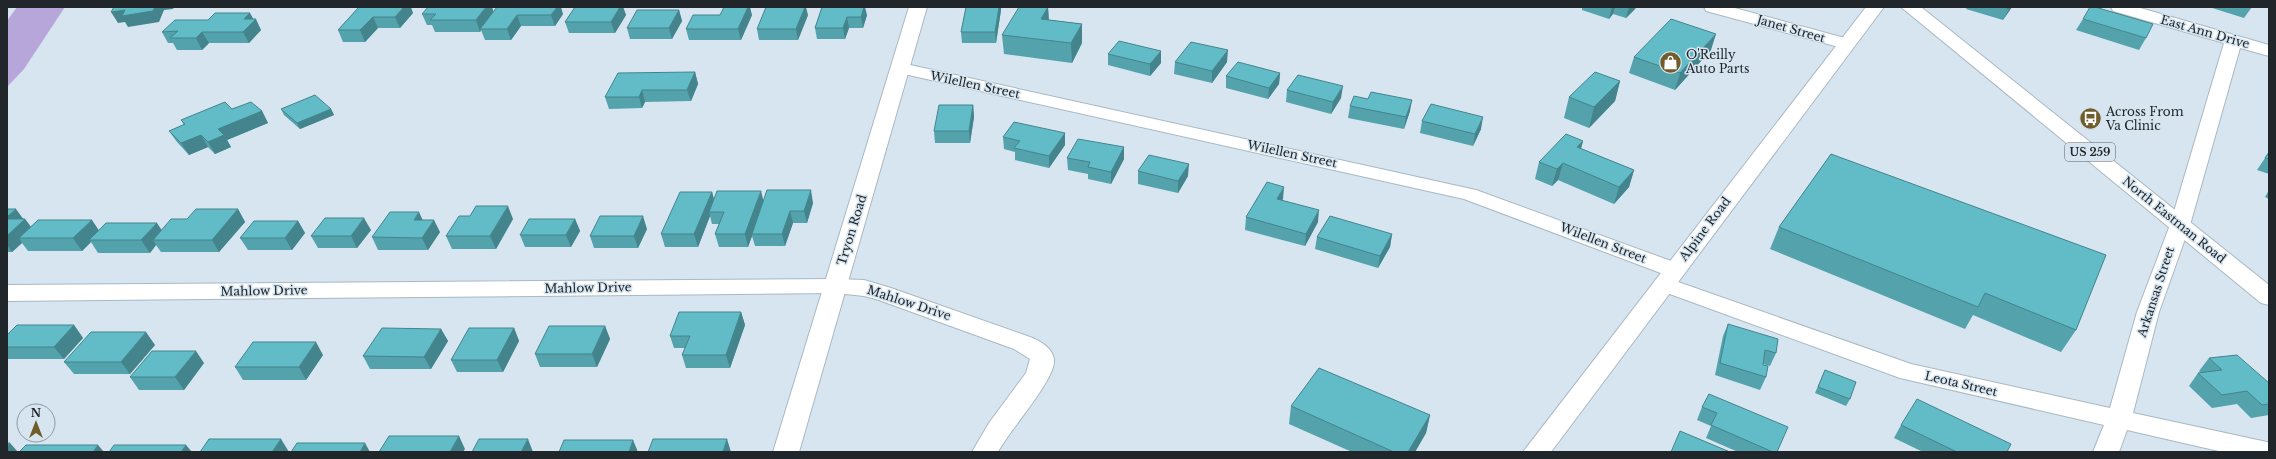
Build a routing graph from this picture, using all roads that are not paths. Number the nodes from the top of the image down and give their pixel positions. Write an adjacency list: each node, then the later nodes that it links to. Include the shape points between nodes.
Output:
1 (918, 7): 9 (main road, Tryon Road)
2 (1712, 7): 7 (street, Janet Street)
3 (1875, 7): 7 (main road, Alpine Road)
4 (1910, 7): 10 (main road, North Eastman Road / US 259)
5 (2119, 7): 6 (street, East Ann Drive)
6 (2234, 41): 8 (street, East Ann Drive); 10 (street, Arkansas Street)
7 (1846, 44): 11 (main road, Alpine Road)
8 (2269, 51)
9 (901, 68): 11 (street, Wilellen Street, via 1455,191 1519,211); 12 (main road, Tryon Road)
10 (2180, 224): 14 (main road, North Eastman Road / US 259); 15 (street, Arkansas Street, via 2148,312)
11 (1669, 277): 15 (street, Leota Street, via 1908,372); 18 (main road, Alpine Road)
12 (836, 286): 13 (street, Mahlow Drive); 16 (main road, Tryon Road); 17 (street, Mahlow Drive, via 864,288 883,293 1022,343 1039,354 1042,368 1000,424)
13 (7, 293)
14 (2269, 297)
15 (2119, 418): 19 (street, Arkansas Street); 20 (street, Leota Street)
16 (786, 452)
17 (985, 452)
18 (1536, 452)
19 (2106, 452)
20 (2267, 452)

